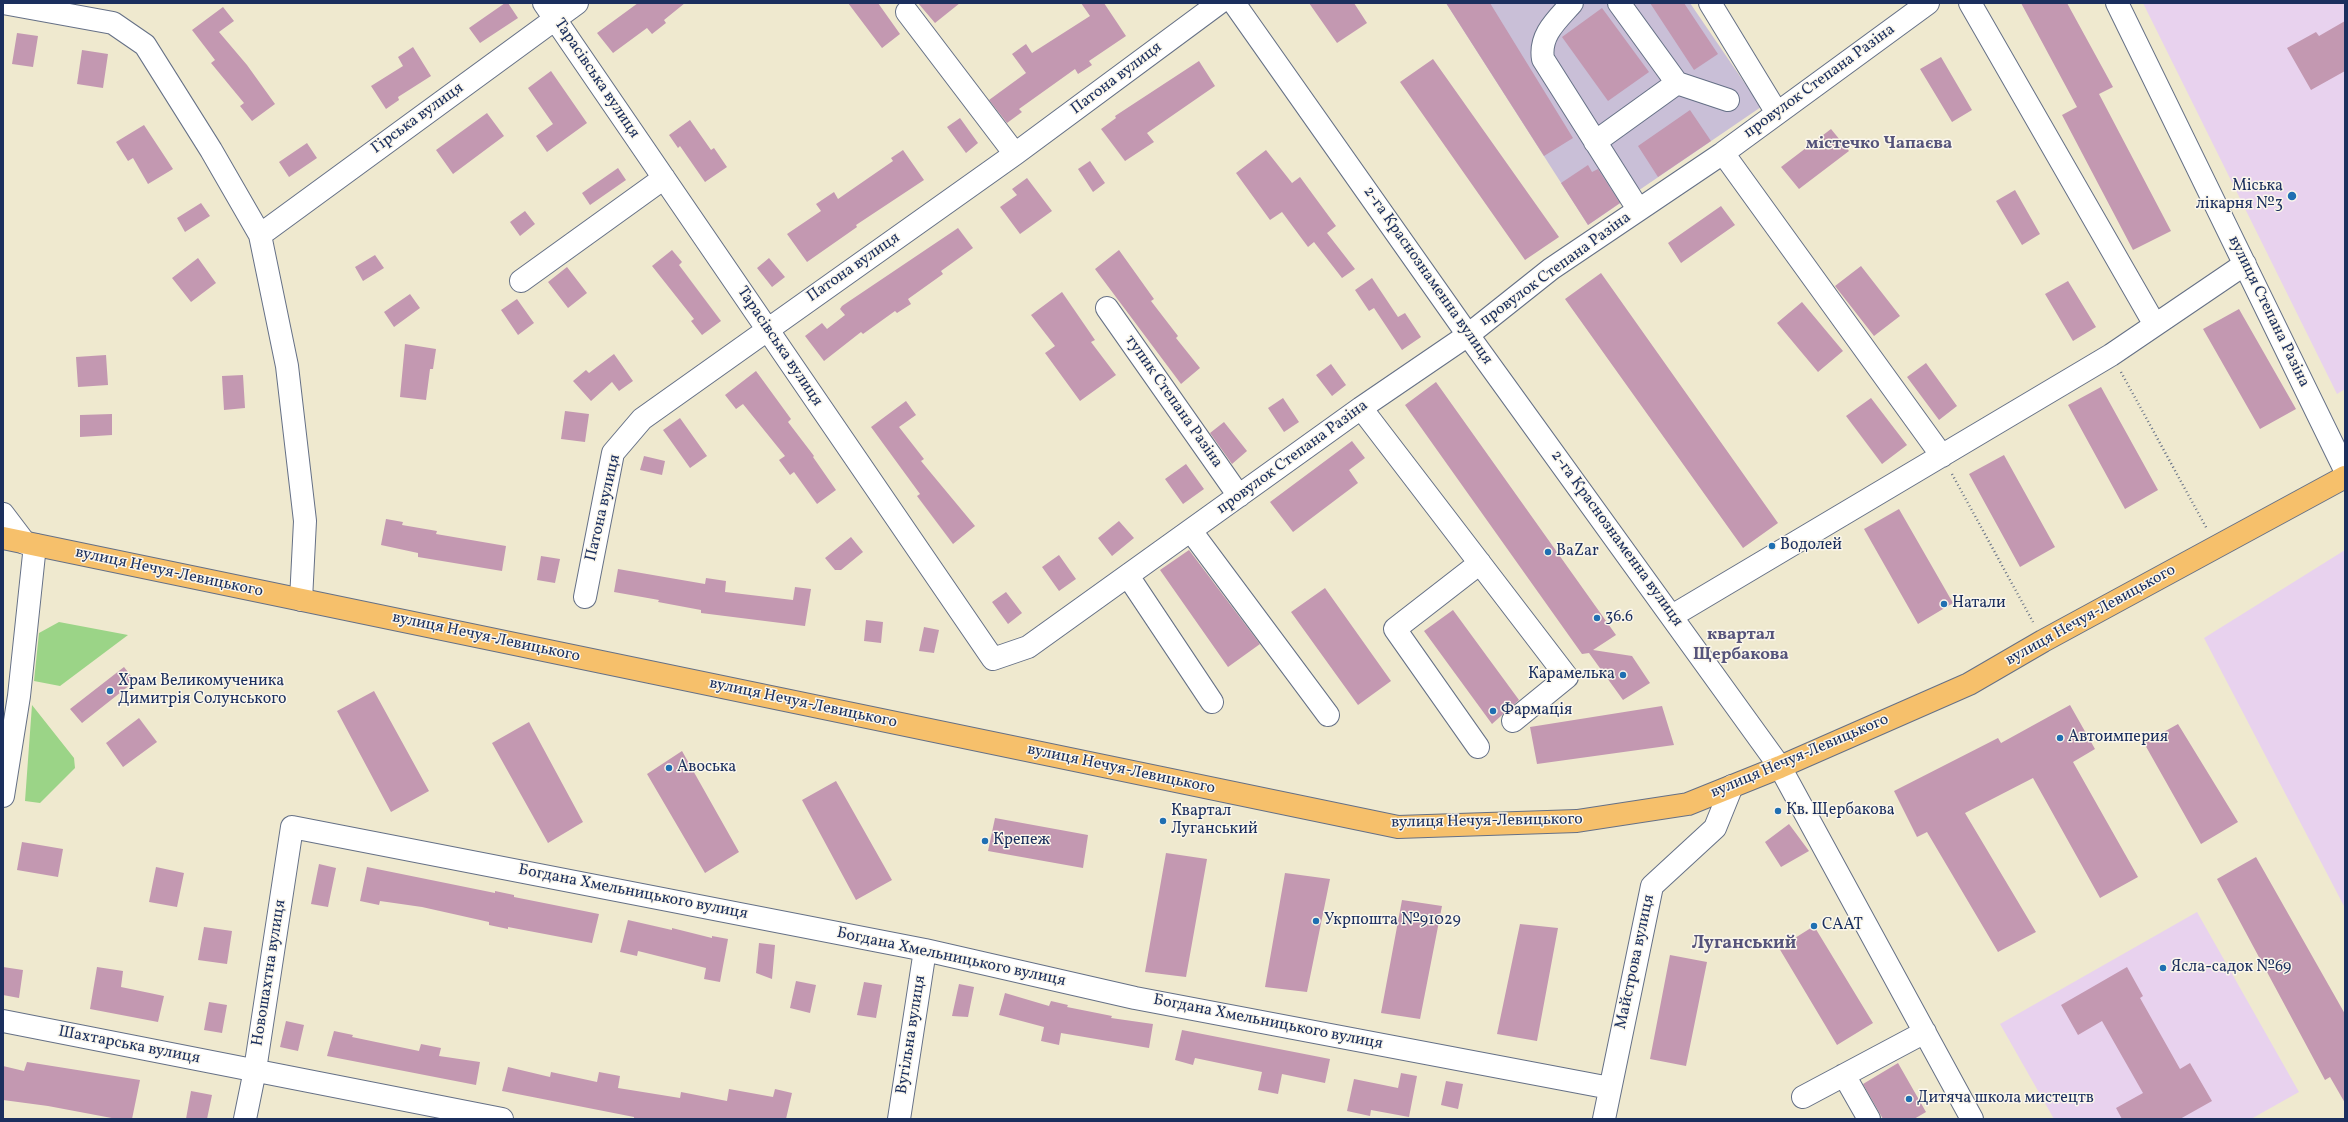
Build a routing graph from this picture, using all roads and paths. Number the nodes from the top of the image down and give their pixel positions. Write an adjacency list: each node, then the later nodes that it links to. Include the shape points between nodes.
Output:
1 (577, 3): 11 (street, Гірська вулиця)
2 (1219, 3): 18 (street, Патона вулиця)
3 (1234, 3): 27 (street, 2-га Краснознаменна вулиця)
4 (1572, 3): 16 (street, via 1546,36 1541,50 1543,59)
5 (1619, 3): 13 (street)
6 (1710, 3): 15 (street)
7 (1928, 3): 15 (street, провулок Степана Разіна)
8 (1970, 3): 25 (street)
9 (2117, 3): 22 (street, вулиця Степана Разіна)
10 (3, 4): 21 (street, via 112,23 145,45 211,150)
11 (549, 11): 19 (street, Тарасівська вулиця); 21 (street, Гірська вулиця)
12 (907, 12): 18 (street)
13 (1677, 83): 14 (street); 16 (street)
14 (1728, 100)
15 (1777, 113): 17 (street, провулок Степана Разіна)
16 (1595, 142): 20 (street)
17 (1723, 153): 20 (street, провулок Степана Разіна); 30 (street)
18 (1015, 154): 26 (street, Патона вулиця)
19 (664, 178): 23 (street); 26 (street, Тарасівська вулиця)
20 (1638, 209): 27 (street, провулок Степана Разіна, via 1551,269)
21 (260, 235): 42 (street, via 287,366 305,520)
22 (2245, 264): 25 (street); 31 (street, вулиця Степана Разіна)
23 (521, 280)
24 (1107, 308): 33 (street, тупик Степана Разіна)
25 (2155, 325): 28 (street)
26 (767, 329): 41 (street, Патона вулиця, via 642,419 613,453); 45 (street, Тарасівська вулиця, via 993,659)
27 (1468, 335): 29 (street, провулок Степана Разіна); 43 (street, 2-га Краснознаменна вулиця)
28 (2111, 355): 30 (street); 38 (path)
29 (1361, 408): 33 (street, провулок Степана Разіна); 39 (street)
30 (1942, 456): 43 (street); 44 (path)
31 (2345, 470)
32 (2345, 477): 38 (main road, вулиця Нечуя-Левицького)
33 (1239, 496): 35 (street, провулок Степана Разіна)
34 (3, 514): 37 (street)
35 (1191, 531): 40 (street, провулок Степана Разіна); 47 (street)
36 (3, 538): 37 (main road, вулиця Нечуя-Левицького)
37 (30, 544): 42 (main road, вулиця Нечуя-Левицького); 52 (street, via 19,696)
38 (2216, 547): 44 (main road, вулиця Нечуя-Левицького)
39 (1480, 563): 48 (street, via 1567,677); 49 (street, via 1395,629)
40 (1128, 576): 45 (street, провулок Степана Разіна); 46 (street)
41 (585, 597)
42 (301, 600): 51 (main road, вулиця Нечуя-Левицького, via 1398,827 1577,821 1688,804)
43 (1672, 616): 50 (street, 2-га Краснознаменна вулиця)
44 (2043, 641): 50 (main road, вулиця Нечуя-Левицького, via 1969,684)
45 (1028, 648)
46 (1212, 702)
47 (1328, 715)
48 (1513, 721)
49 (1478, 747)
50 (1780, 767): 51 (main road, вулиця Нечуя-Левицького); 56 (street, 2-га Краснознаменна вулиця)
51 (1732, 786): 59 (street, Майстрова вулиця, via 1715,828 1652,886)
52 (3, 796)
53 (292, 827): 54 (street, Богдана Хмельницького вулиця); 57 (street, Новошахтна вулиця)
54 (925, 950): 59 (street, Богдана Хмельницького вулиця, via 1135,998); 64 (street, Вугільна вулиця)
55 (3, 1021): 57 (street, Шахтарська вулиця)
56 (1925, 1032): 58 (street); 61 (street, 2-га Краснознаменна вулиця)
57 (255, 1070): 62 (street, Новошахтна вулиця); 63 (street, Шахтарська вулиця)
58 (1844, 1075): 60 (street); 66 (street)
59 (1610, 1088): 65 (street, Майстрова вулиця)
60 (1803, 1097)
61 (1967, 1117)
62 (245, 1119)
63 (502, 1119)
64 (899, 1119)
65 (1604, 1119)
66 (1869, 1119)

